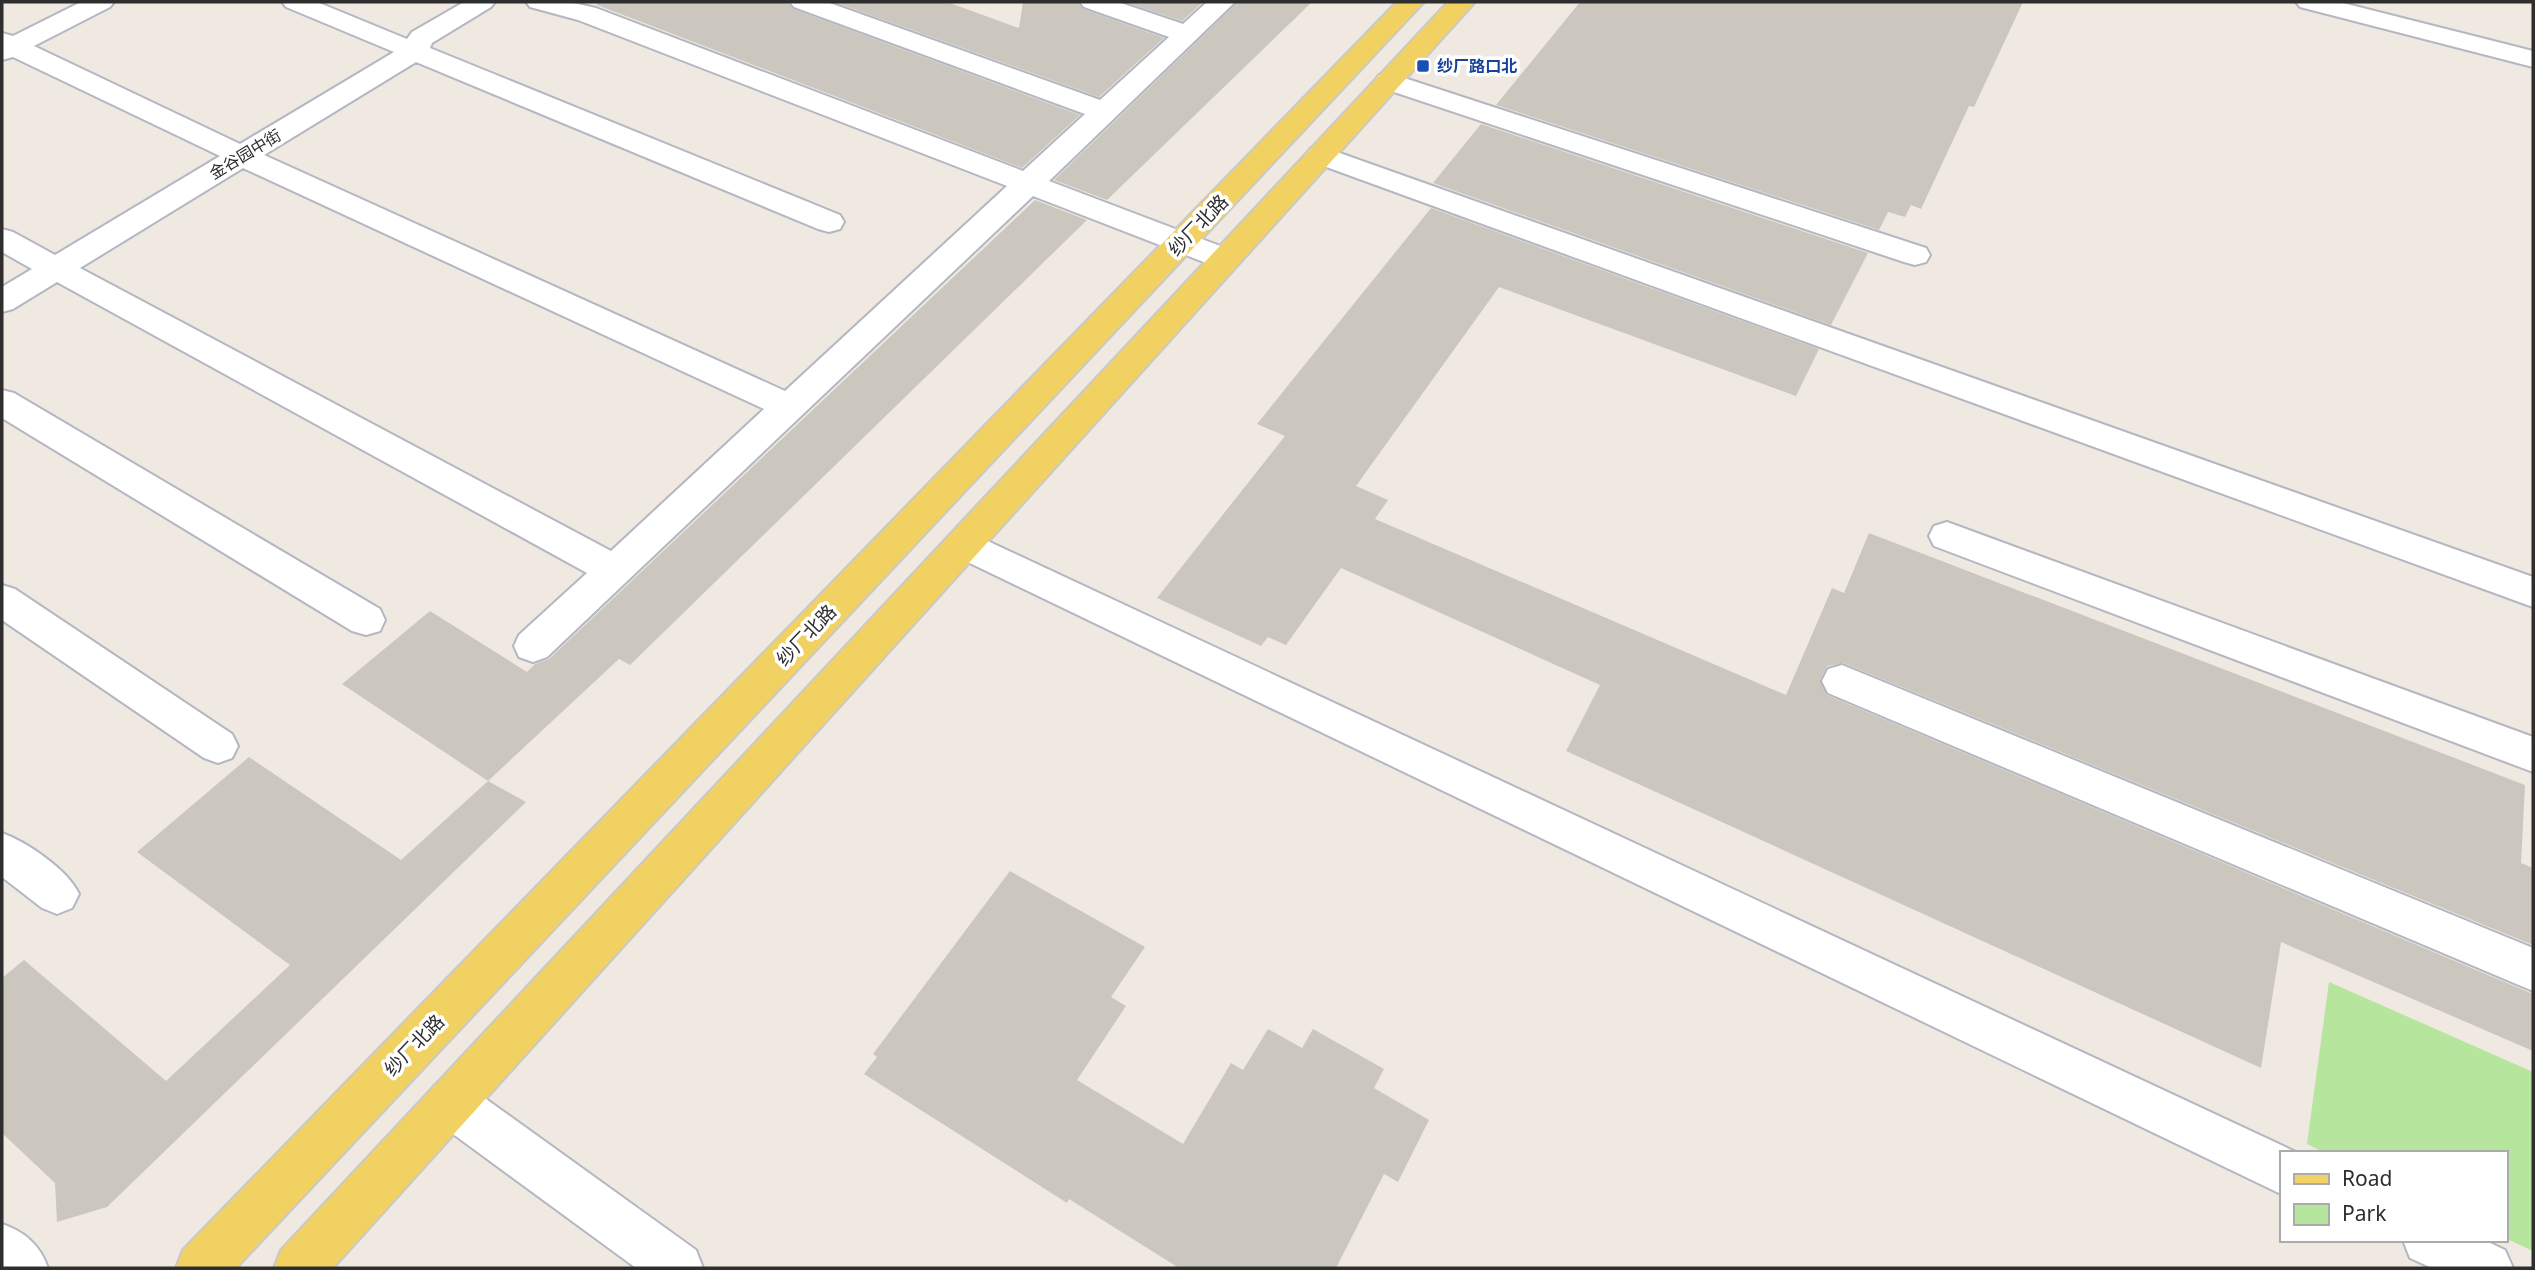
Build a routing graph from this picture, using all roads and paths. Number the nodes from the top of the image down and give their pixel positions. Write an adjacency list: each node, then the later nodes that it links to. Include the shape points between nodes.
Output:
1 (101, 2): 12 (street)
2 (295, 2): 13 (street)
3 (482, 2): 13 (street, 金谷园中街, via 421,38)
4 (803, 2): 16 (street)
5 (1093, 2): 11 (street)
6 (1222, 2): 11 (street)
7 (1411, 2): 22 (main road, 纱厂北路)
8 (1462, 2): 15 (main road)
9 (2309, 2): 14 (street)
10 (556, 4): 19 (street)
11 (1188, 34): 16 (street)
12 (5, 46): 17 (street)
13 (415, 51): 17 (street, 金谷园中街); 20 (street)
14 (2533, 59)
15 (1389, 81): 18 (main road); 23 (street)
16 (1104, 111): 19 (street)
17 (242, 156): 25 (street, 金谷园中街); 28 (street)
18 (1320, 156): 24 (main road); 32 (street)
19 (1026, 183): 22 (street); 28 (street)
20 (828, 222)
21 (2, 239): 25 (street)
22 (1181, 243): 24 (street); 47 (main road, 纱厂北路)
23 (1915, 256)
24 (1225, 259): 30 (main road)
25 (57, 268): 26 (street, 金谷园中街); 31 (street)
26 (2, 301)
27 (2, 402): 34 (street)
28 (788, 406): 31 (street)
29 (1947, 536): 38 (street)
30 (964, 544): 42 (main road); 43 (street)
31 (614, 570): 35 (street)
32 (2533, 592)
33 (2, 600): 37 (street)
34 (366, 620)
35 (533, 646)
36 (1842, 681): 41 (street)
37 (218, 746)
38 (2533, 755)
39 (2, 852): 40 (street)
40 (57, 894)
41 (2533, 970)
42 (451, 1103): 48 (main road); 49 (street)
43 (2280, 1170)
44 (2432, 1242): 50 (street)
45 (2, 1249): 46 (street)
46 (23, 1268)
47 (201, 1268)
48 (299, 1268)
49 (678, 1268)
50 (2487, 1268)

